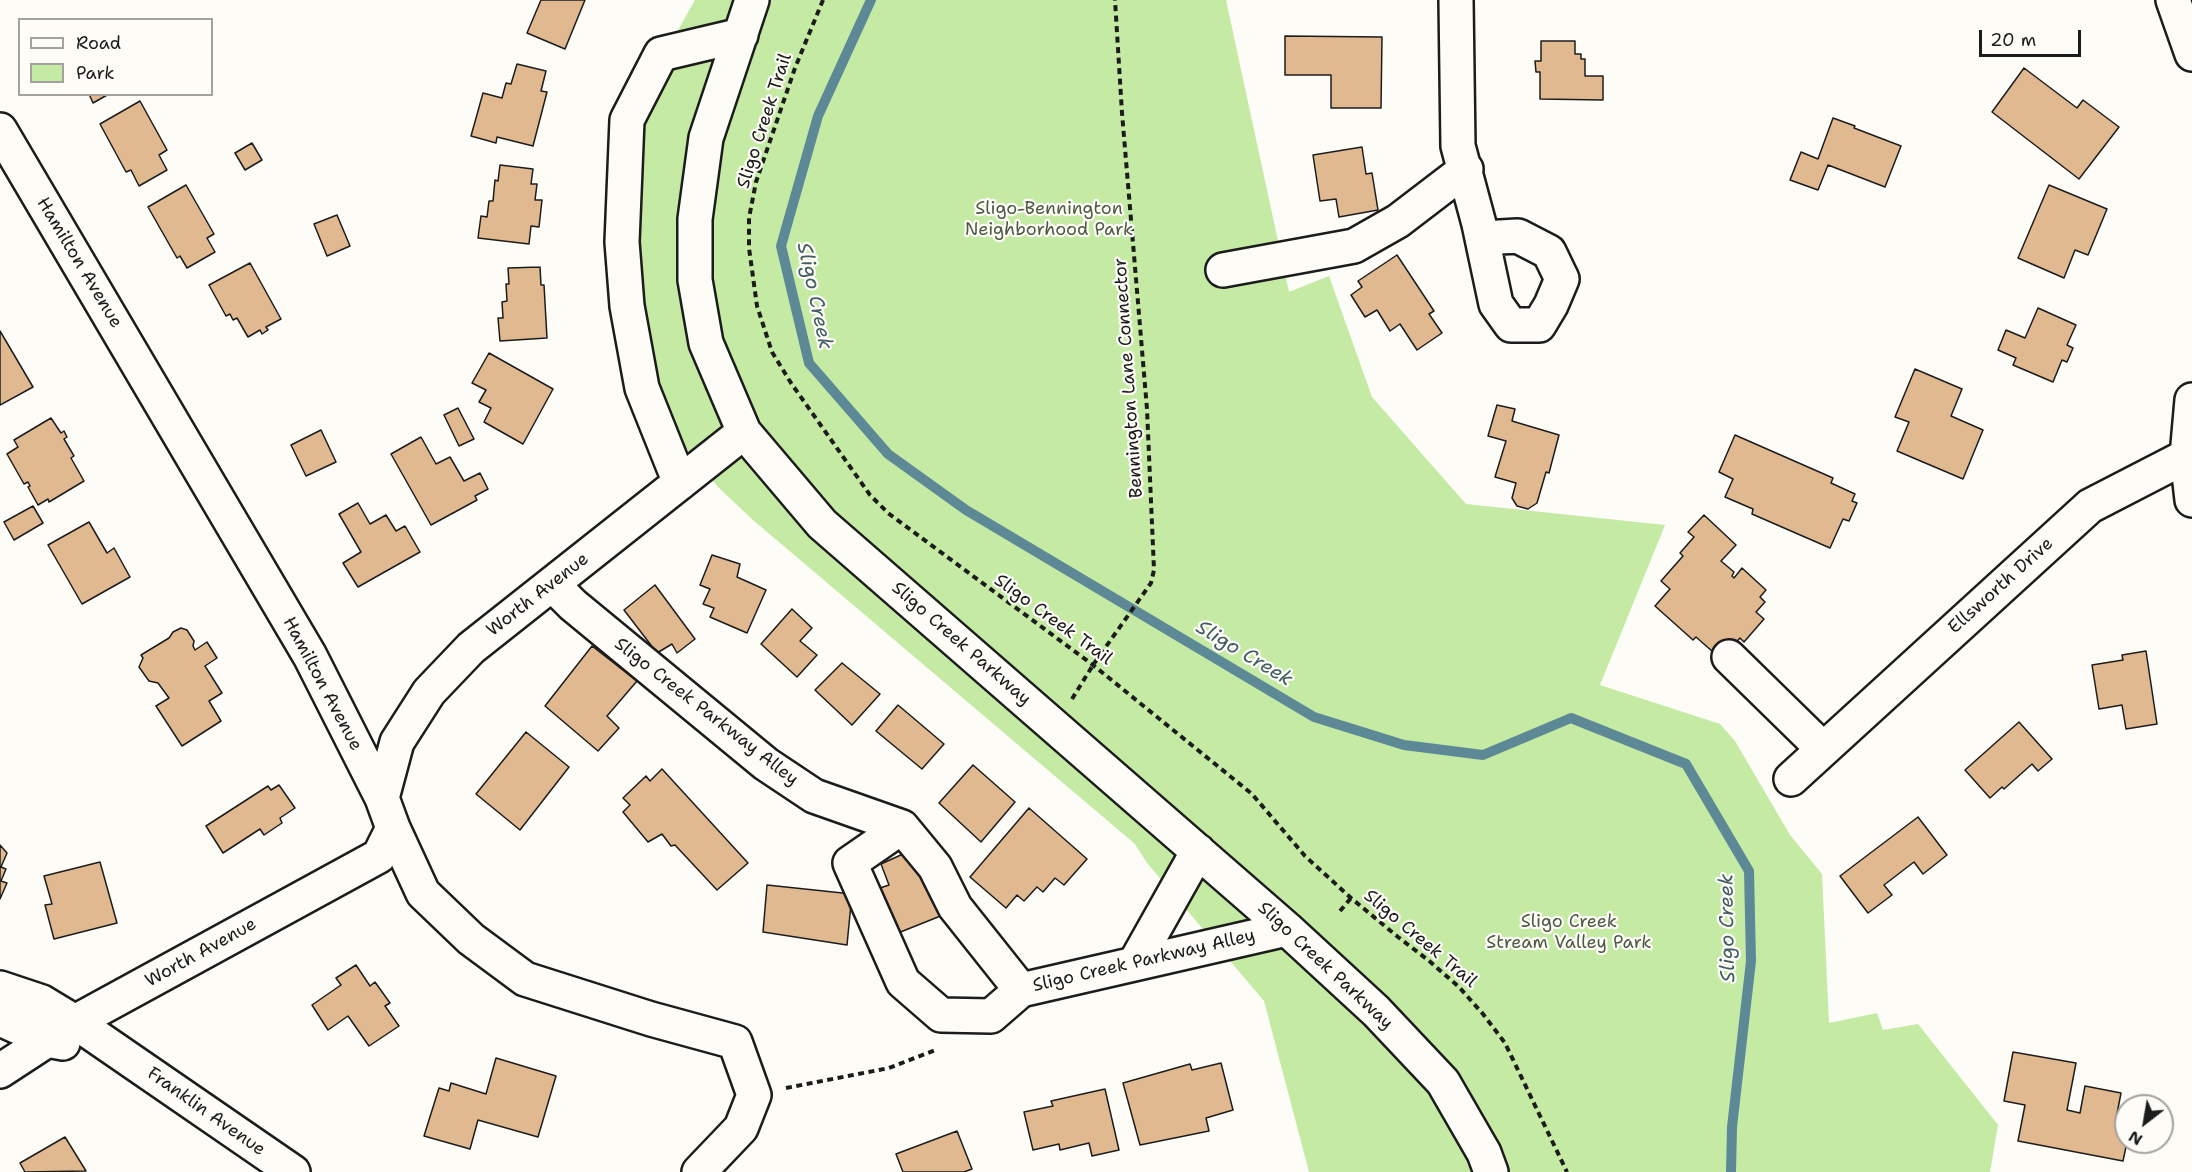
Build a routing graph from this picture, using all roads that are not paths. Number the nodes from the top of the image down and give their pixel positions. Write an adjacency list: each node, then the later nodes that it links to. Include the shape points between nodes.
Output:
1 (752, 0): 4 (street, Sligo Creek Parkway)
2 (1456, 0): 7 (street, via 1458,146)
3 (2173, 0): 5 (street)
4 (741, 35): 11 (street, Sligo Creek Parkway, via 706,138 695,219 695,280 706,343); 13 (street, via 661,54 627,120 622,242 627,306 642,388)
5 (2192, 54)
6 (0, 130): 19 (street, Hamilton Avenue, via 310,656)
7 (1466, 170): 8 (street); 9 (street, via 1398,221 1354,246)
8 (1482, 238)
9 (1223, 270)
10 (2192, 400): 12 (street)
11 (744, 432): 13 (street, Worth Avenue); 22 (street, Sligo Creek Parkway, via 822,524)
12 (2187, 456): 14 (street); 17 (street, Ellsworth Drive, via 2090,506)
13 (680, 483): 15 (street, Worth Avenue)
14 (2192, 500)
15 (552, 584): 19 (street, Worth Avenue, via 471,648 429,692 397,742); 20 (street, Sligo Creek Parkway Alley, via 766,764 814,796)
16 (1729, 657): 17 (street)
17 (1823, 749): 18 (street, Ellsworth Drive)
18 (1791, 779)
19 (382, 798): 21 (street, Hamilton Avenue)
20 (902, 827): 26 (street, Sligo Creek Parkway Alley, via 935,867 955,907); 26 (street, via 850,863 903,982 941,1015 991,1016)
21 (393, 828): 28 (street, Worth Avenue, via 379,856); 33 (street, Hamilton Avenue, via 423,893 471,939 525,979 735,1042 754,1095 741,1128)
22 (1198, 851): 23 (street, Sligo Creek Parkway); 24 (street)
23 (1287, 928): 24 (street, Sligo Creek Parkway Alley); 34 (street, Sligo Creek Parkway, via 1376,1011 1443,1082)
24 (1135, 963): 26 (street, Sligo Creek Parkway Alley)
25 (0, 988): 28 (street, Franklin Avenue, via 42,1002)
26 (1021, 990)
27 (0, 1019): 29 (street, Franklin Avenue)
28 (75, 1022): 29 (street, Worth Avenue); 30 (street, Franklin Avenue)
29 (47, 1040): 30 (street, Franklin Avenue); 31 (street, Worth Avenue)
30 (119, 1052): 32 (street, Franklin Avenue)
31 (0, 1071)
32 (293, 1172)
33 (699, 1172)
34 (1491, 1172)

